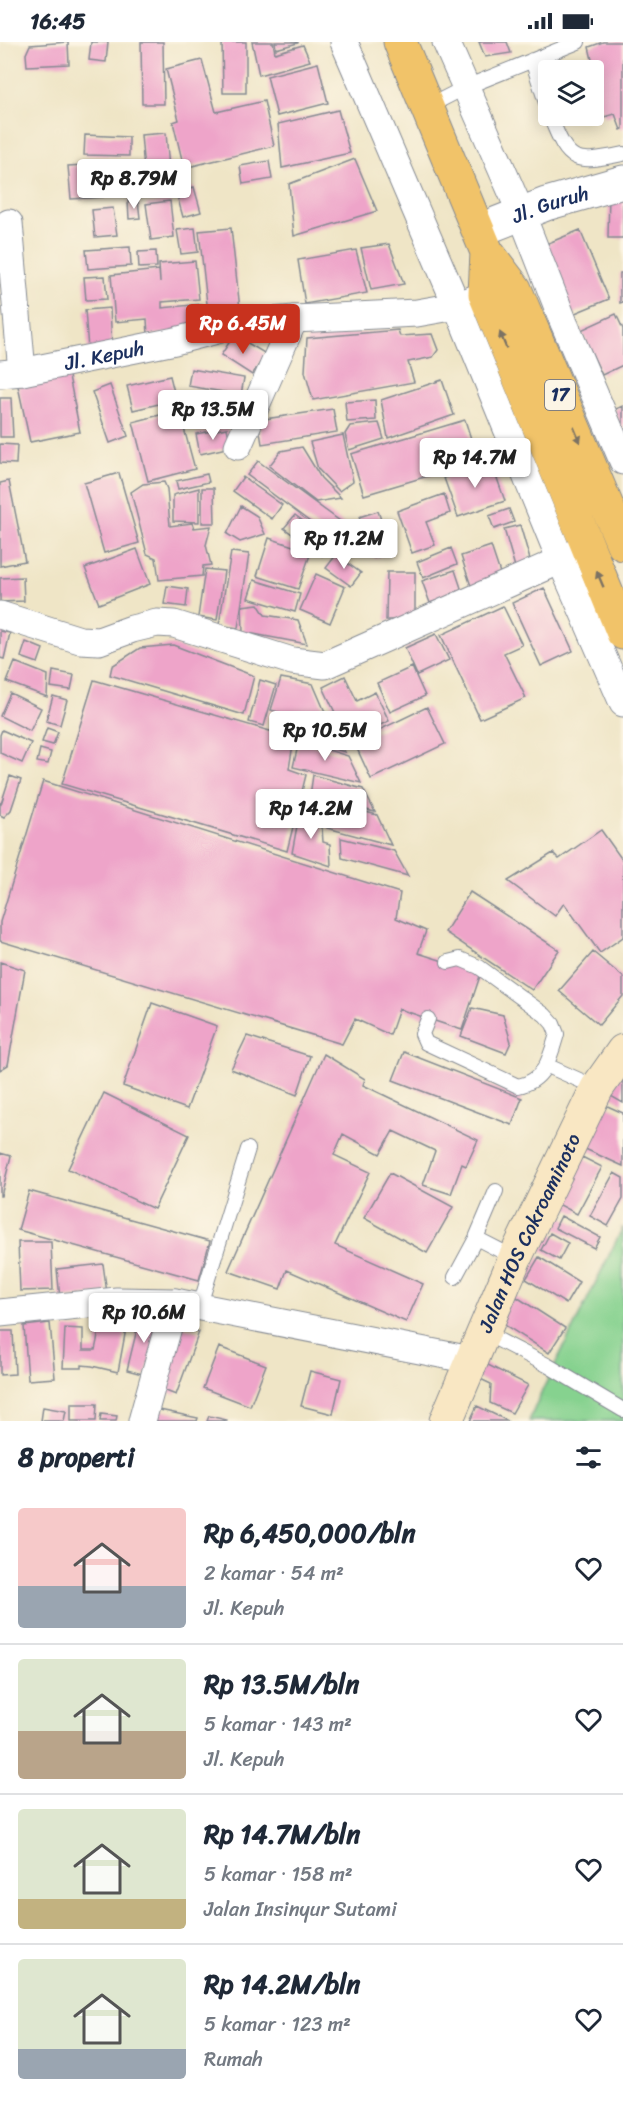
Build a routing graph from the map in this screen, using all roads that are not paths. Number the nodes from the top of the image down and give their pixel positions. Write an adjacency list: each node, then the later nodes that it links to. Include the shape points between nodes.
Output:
1 (400, 42): 8 (highway, 17)
2 (446, 42): 7 (street)
3 (578, 42): 5 (lane)
4 (347, 43): 15 (street)
5 (532, 60): 6 (lane); 7 (lane)
6 (538, 78)
7 (466, 87): 8 (lane); 12 (street)
8 (427, 107): 14 (highway, 17)
9 (556, 126): 10 (lane, via 567,151 576,158)
10 (623, 154)
11 (623, 182): 12 (street, Jl. Guruh)
12 (521, 213): 14 (street, Jl. Guruh); 19 (street)
13 (9, 223): 17 (street)
14 (483, 241): 15 (highway, 17)
15 (485, 296): 16 (street, Jl. Kepuh, via 417,313); 20 (highway, 17, one-way to 20); 22 (highway, 17, via 505,384)
16 (294, 319): 17 (street, Jl. Kepuh, via 240,324 175,341); 18 (street)
17 (11, 373)
18 (238, 446)
19 (623, 461)
20 (613, 494): 21 (highway, 17)
21 (621, 538): 22 (street)
22 (574, 555): 23 (street, via 325,665 292,661 174,624 157,623 99,641 80,640); 24 (highway, 17, one-way to 22); 25 (street)
23 (0, 615)
24 (623, 633)
25 (621, 694)
26 (448, 962): 29 (lane, via 460,959 479,967 545,1015 557,1034)
27 (428, 1019): 29 (lane, via 422,1034 426,1043 518,1086 528,1084)
28 (623, 1051): 30 (main road, Jalan HOS Cokroaminoto)
29 (548, 1066): 30 (lane)
30 (597, 1088): 34 (main road, Jalan HOS Cokroaminoto)
31 (248, 1149): 36 (lane)
32 (496, 1191): 33 (lane)
33 (476, 1238): 34 (lane); 35 (lane)
34 (515, 1258): 38 (main road, Jalan HOS Cokroaminoto)
35 (455, 1277)
36 (187, 1305): 37 (street, via 117,1301); 38 (street); 40 (street)
37 (0, 1313)
38 (477, 1346): 39 (lane, via 547,1365); 41 (main road, Jalan HOS Cokroaminoto)
39 (623, 1410)
40 (142, 1421)
41 (446, 1421)

